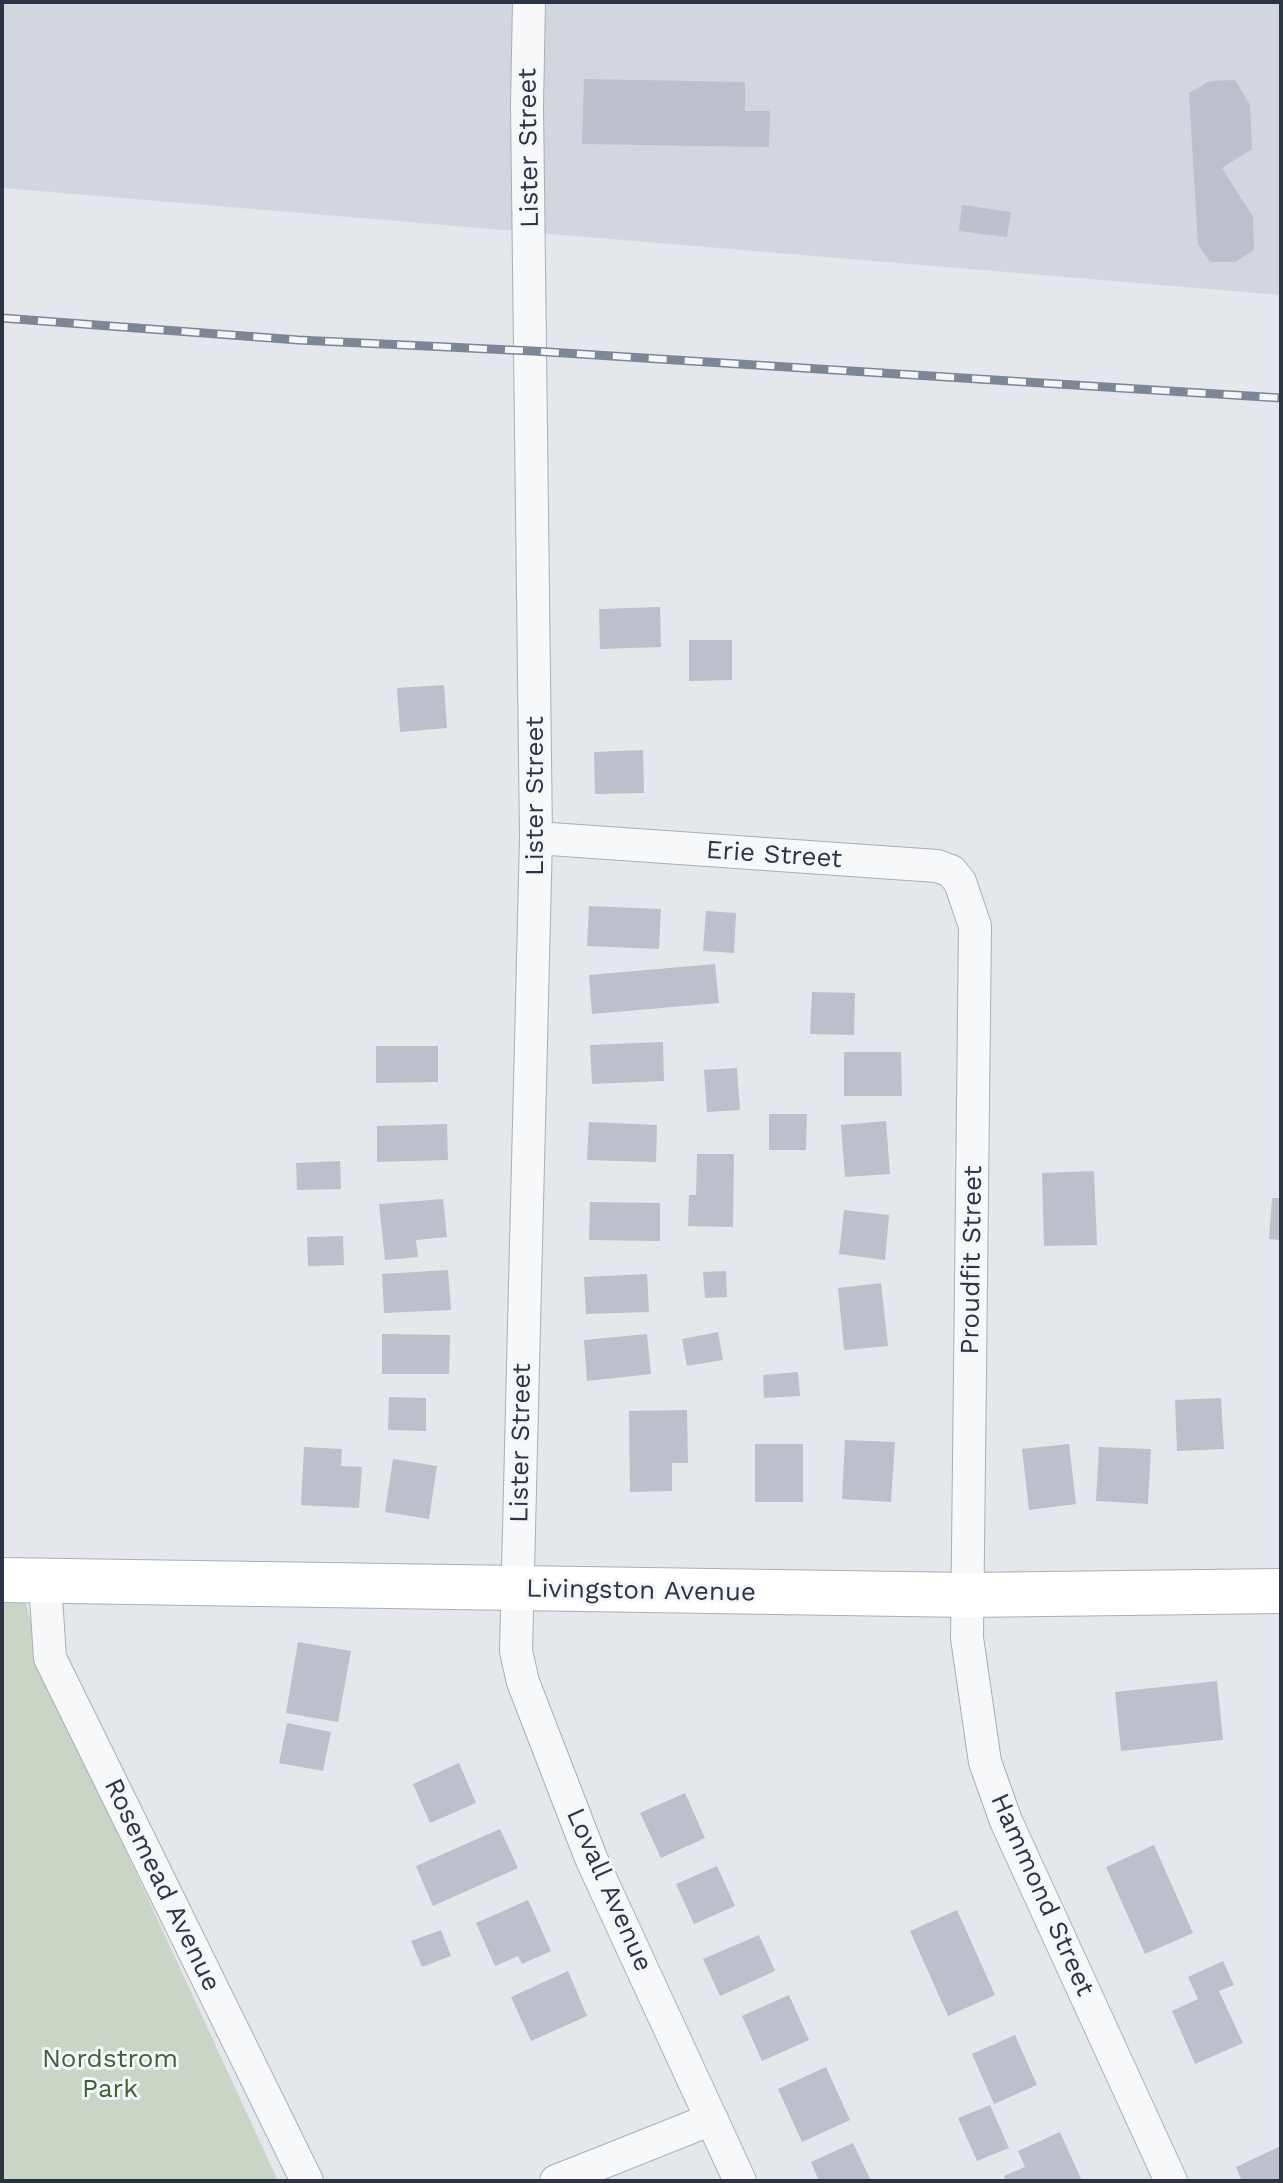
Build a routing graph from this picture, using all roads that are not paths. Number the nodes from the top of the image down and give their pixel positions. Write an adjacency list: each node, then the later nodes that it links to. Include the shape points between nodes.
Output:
1 (529, 2): 2 (street, Lister Street)
2 (536, 838): 3 (street, Erie Street, via 937,866 960,882); 6 (street, Lister Street)
3 (975, 926): 8 (street, Proudfit Street)
4 (2, 1580): 5 (street, Livingston Avenue)
5 (45, 1582): 6 (street, Livingston Avenue); 10 (street, Rosemead Avenue, via 50,1658)
6 (517, 1589): 8 (street, Livingston Avenue); 9 (street, Lovall Avenue, via 516,1651 523,1682 591,1858)
7 (1281, 1591): 8 (street, Livingston Avenue)
8 (968, 1595): 13 (street, Hammond Street, via 967,1638 985,1762 1006,1821)
9 (712, 2119): 11 (street); 12 (street, Lovall Avenue)
10 (307, 2181)
11 (556, 2181)
12 (740, 2181)
13 (1171, 2181)

